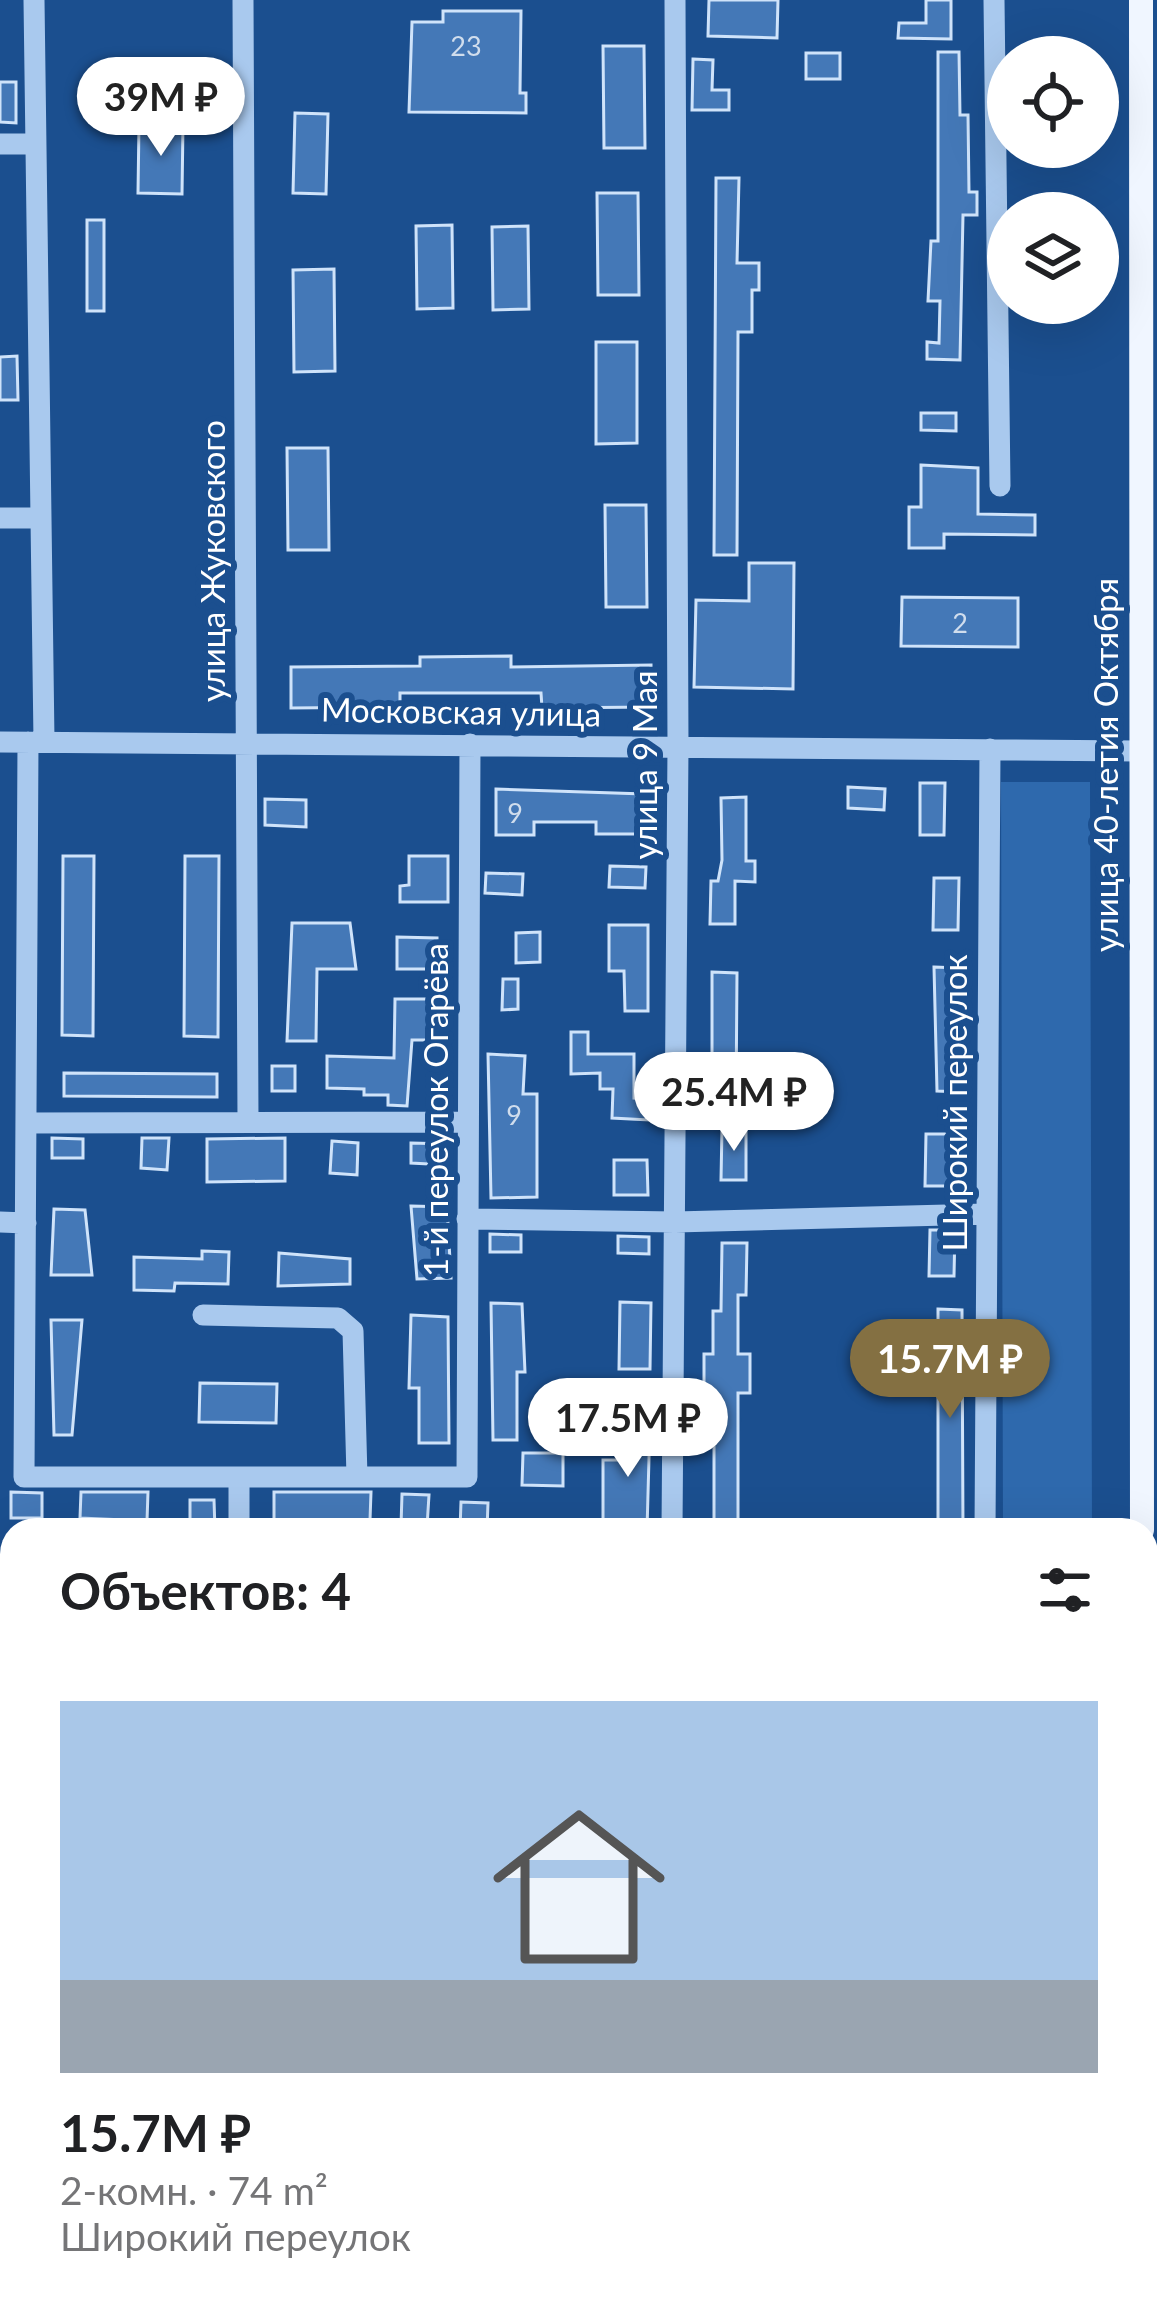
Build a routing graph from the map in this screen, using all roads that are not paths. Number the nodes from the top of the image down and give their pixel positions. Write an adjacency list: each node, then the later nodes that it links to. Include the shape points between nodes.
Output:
1 (34, 0): 7 (street)
2 (243, 0): 14 (street, улица Жуковского)
3 (674, 0): 16 (street, улица 9 Мая)
4 (994, 0): 8 (street)
5 (1141, 0): 11 (main road, улица 40-летия Октября)
6 (0, 144): 7 (street)
7 (35, 144): 10 (street)
8 (1000, 487)
9 (0, 518): 10 (street)
10 (39, 518): 12 (street)
11 (1147, 696): 18 (main road, улица 40-летия Октября)
12 (36, 741): 13 (street, Московская улица); 14 (street, Московская улица); 21 (street)
13 (0, 742)
14 (246, 742): 15 (street, Московская улица); 19 (street, улица Жуковского)
15 (470, 744): 16 (street, Московская улица); 20 (street, 1-й переулок Огарёва)
16 (678, 746): 17 (street, Московская улица); 26 (street, улица 9 Мая)
17 (990, 749): 18 (street, Московская улица); 22 (street, Широкий переулок)
18 (1138, 751): 33 (main road, улица 40-летия Октября)
19 (248, 1122): 20 (street); 21 (street)
20 (466, 1122): 23 (street, 1-й переулок Огарёва)
21 (26, 1123): 25 (street)
22 (986, 1214): 26 (street); 32 (street, Широкий переулок)
23 (467, 1219): 26 (street); 29 (street, 1-й переулок Огарёва, via 467,1477)
24 (0, 1222): 25 (street)
25 (26, 1222): 28 (street, via 25,1477)
26 (675, 1222): 31 (street, улица 9 Мая)
27 (203, 1315): 29 (street, via 338,1318 353,1331)
28 (239, 1477): 29 (street); 30 (street)
29 (357, 1477)
30 (239, 1518)
31 (672, 1518)
32 (985, 1518)
33 (1142, 1518)

